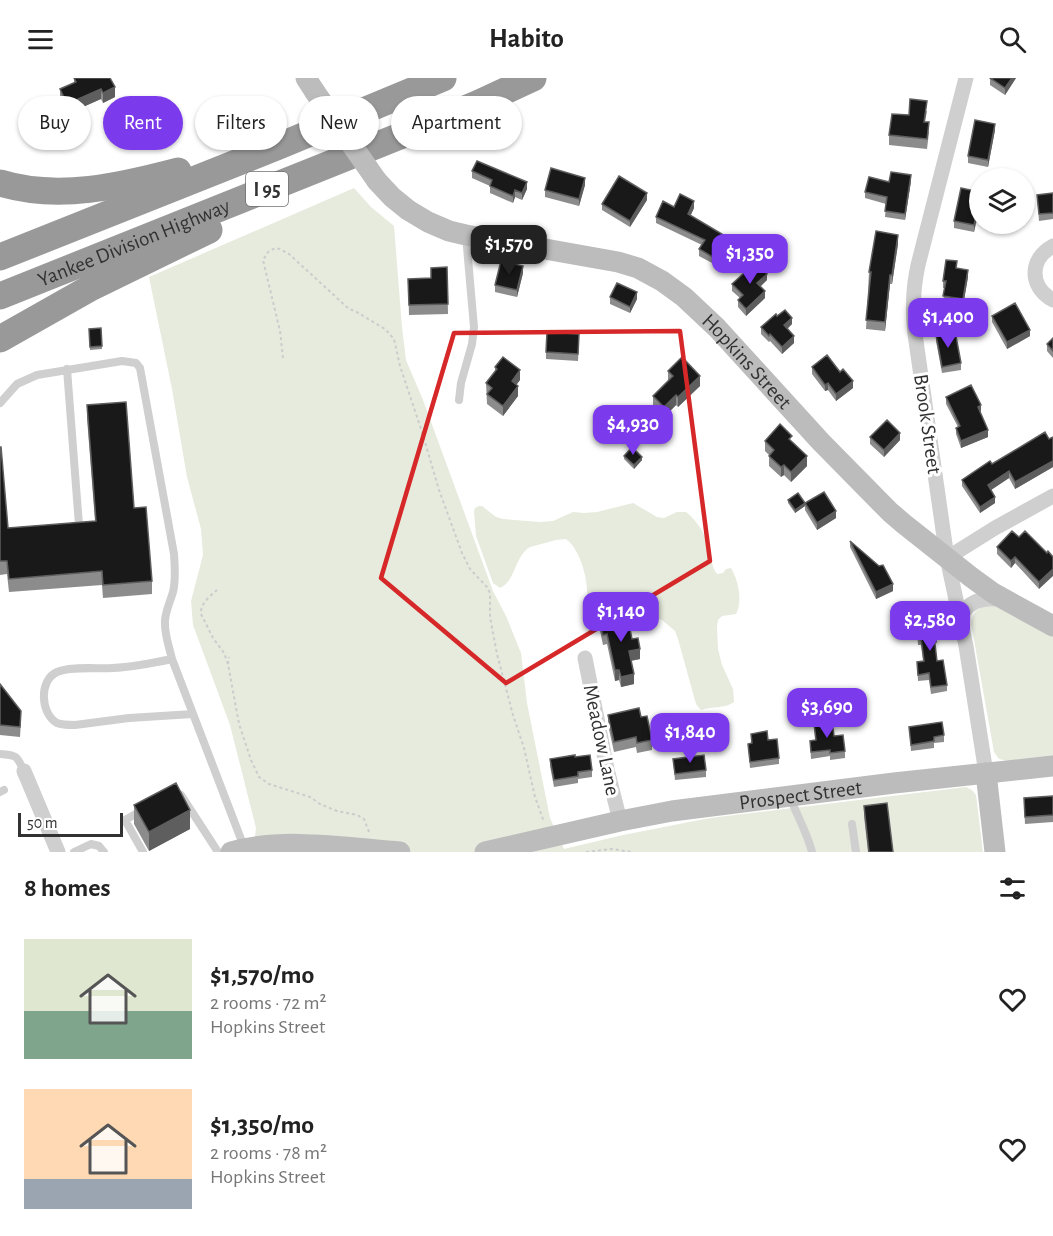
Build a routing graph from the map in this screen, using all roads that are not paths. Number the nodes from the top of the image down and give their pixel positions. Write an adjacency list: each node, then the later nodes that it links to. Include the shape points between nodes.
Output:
1 (443, 78): 6 (highway, Yankee Division Highway / I 95)
2 (532, 78): 5 (highway, Yankee Division Highway / I 95)
3 (966, 78): 21 (street, Brook Street, via 927,227 913,299)
4 (311, 85): 10 (main road, Hopkins Street, bridge, via 377,181 400,204 439,227)
5 (494, 96)
6 (389, 100): 9 (highway, via 186,169 131,182 57,191); 12 (highway, Yankee Division Highway / I 95)
7 (391, 140): 13 (highway, Yankee Division Highway / I 95)
8 (391, 142): 15 (highway, via 92,287)
9 (0, 183)
10 (466, 235): 17 (lane, via 474,327); 21 (main road, Hopkins Street, via 618,262 662,281 717,328 890,512)
11 (1053, 246): 14 (street, via 1043,253 1035,267 1037,284)
12 (0, 257)
13 (0, 296)
14 (1053, 300)
15 (0, 339)
16 (67, 369): 18 (lane, via 27,379); 20 (lane); 25 (lane, via 122,361 136,363 140,368 176,572 165,619)
17 (459, 400)
18 (0, 403)
19 (1053, 496): 21 (street)
20 (79, 525)
21 (947, 558): 22 (main road, Hopkins Street); 24 (street, Brook Street)
22 (1009, 602): 23 (main road, Hopkins Street); 24 (street, via 989,598 973,602 963,612)
23 (1053, 626)
24 (962, 628): 31 (street, Brook Street)
25 (172, 658): 27 (lane); 27 (lane, via 140,665 58,671 45,685 48,713 59,724 75,725)
26 (585, 658): 35 (street, Meadow Lane)
27 (193, 714): 37 (lane)
28 (0, 754): 30 (lane, via 16,756)
29 (1053, 766): 31 (main road, Prospect Street)
30 (24, 771): 38 (street)
31 (986, 773): 33 (main road, Prospect Street); 48 (main road)
32 (176, 791): 42 (lane)
33 (789, 796): 35 (main road, Prospect Street); 46 (lane)
34 (154, 803): 41 (lane, via 125,820)
35 (620, 821): 45 (main road, Prospect Street)
36 (852, 824): 47 (lane)
37 (238, 850): 43 (main road, via 284,845)
38 (58, 852)
39 (74, 852): 40 (lane, via 92,844)
40 (104, 852)
41 (143, 852)
42 (218, 852)
43 (395, 852): 44 (main road)
44 (400, 852)
45 (485, 852)
46 (812, 852)
47 (856, 852)
48 (995, 852)

